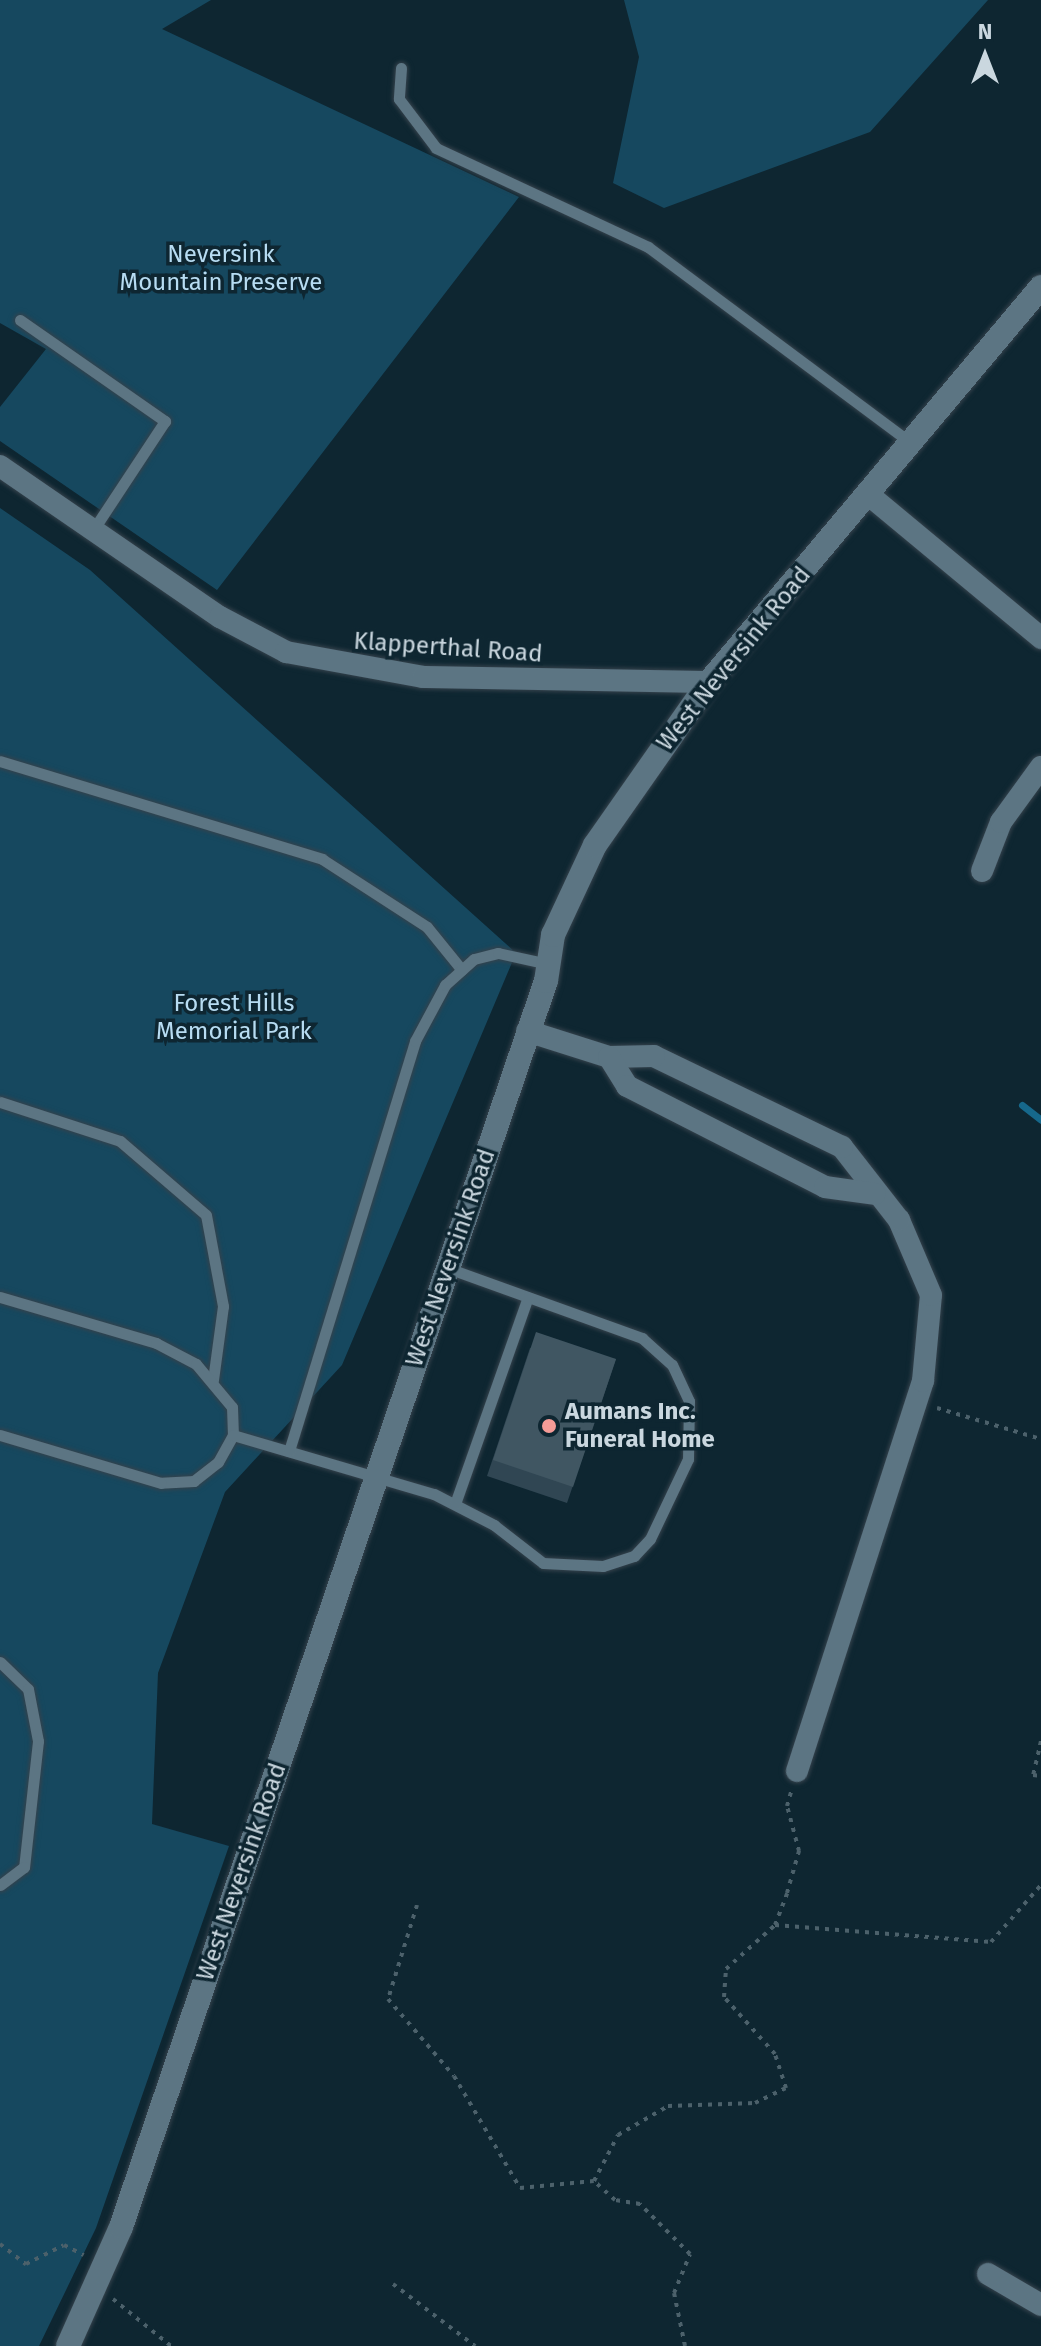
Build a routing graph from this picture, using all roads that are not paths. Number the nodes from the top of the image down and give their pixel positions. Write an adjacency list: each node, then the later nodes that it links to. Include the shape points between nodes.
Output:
1 (401, 68): 4 (lane, via 399,99 436,148 660,254)
2 (1041, 287): 4 (street, West Neversink Road)
3 (20, 320): 7 (lane, via 165,421)
4 (911, 443): 6 (street, West Neversink Road)
5 (0, 466): 7 (street, Klapperthal Road)
6 (869, 495): 8 (street); 9 (street, West Neversink Road)
7 (93, 530): 9 (street, Klapperthal Road, via 264,642 333,665 509,682)
8 (1041, 638)
9 (709, 682): 13 (street, West Neversink Road, via 595,845 553,935)
10 (0, 761): 14 (lane, via 322,859 427,927)
11 (1041, 767): 12 (street, via 1001,822)
12 (982, 871)
13 (549, 964): 14 (lane, via 498,953); 15 (street, West Neversink Road)
14 (462, 970): 25 (lane, via 445,985 415,1041)
15 (527, 1031): 16 (street); 19 (street, West Neversink Road)
16 (609, 1057): 18 (street, via 627,1086 825,1187); 18 (street, via 654,1056 842,1147)
17 (0, 1102): 22 (lane, via 120,1141 206,1215 219,1256 223,1306)
18 (875, 1194): 29 (street, via 922,1259 931,1342)
19 (448, 1268): 21 (lane); 26 (street, West Neversink Road)
20 (0, 1297): 22 (lane, via 156,1343)
21 (528, 1297): 27 (lane); 27 (lane, via 642,1338 672,1365 689,1401 688,1459 650,1539 634,1556 603,1566 543,1563)
22 (213, 1380): 24 (lane, via 232,1407)
23 (0, 1435): 24 (lane, via 161,1483 194,1481 218,1462)
24 (233, 1435): 25 (lane)
25 (289, 1451): 26 (lane)
26 (378, 1476): 27 (lane); 33 (street, West Neversink Road, via 101,2276)
27 (455, 1504)
28 (0, 1662): 30 (lane, via 28,1689 38,1741 24,1867)
29 (797, 1771)
30 (0, 1885)
31 (988, 2274): 32 (street)
32 (1041, 2305)
33 (68, 2346)

